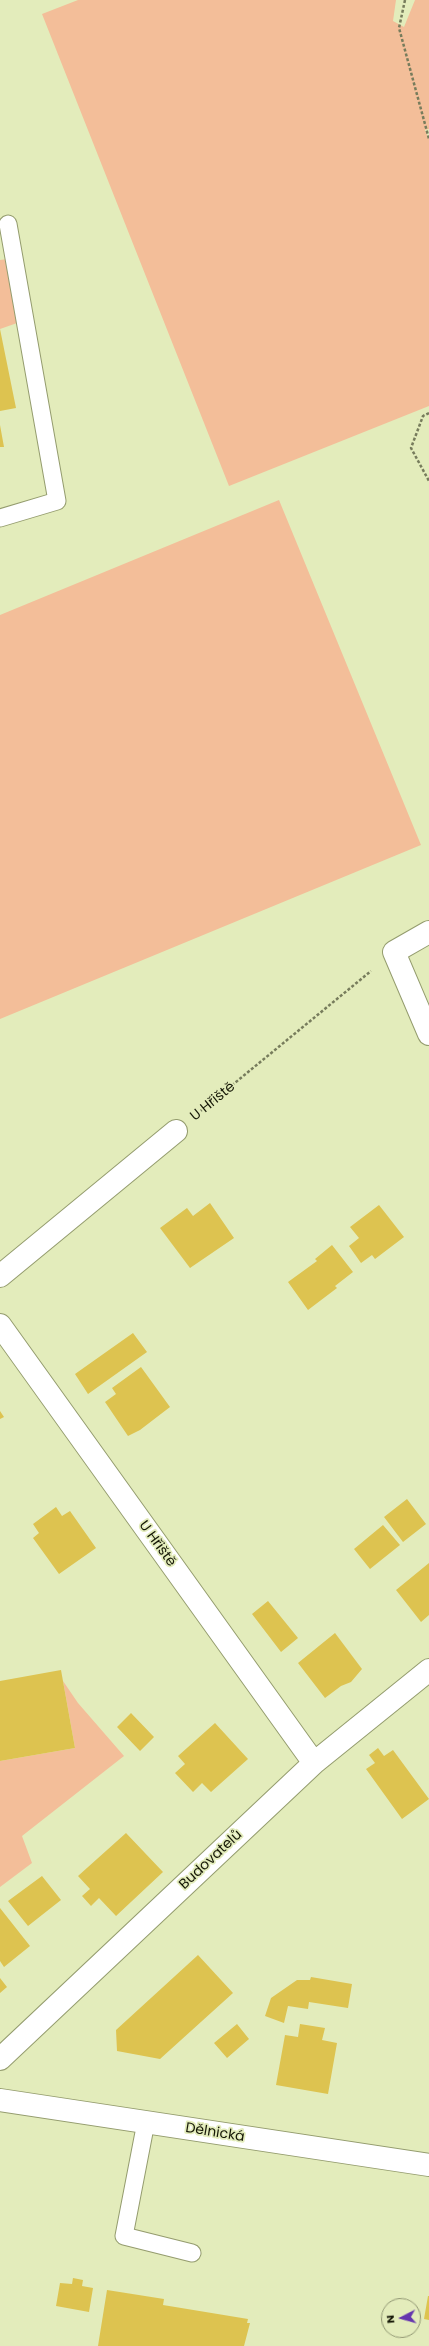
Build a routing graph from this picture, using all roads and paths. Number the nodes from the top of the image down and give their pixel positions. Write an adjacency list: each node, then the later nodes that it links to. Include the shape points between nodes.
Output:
1 (405, 0): 2 (path, via 398,28)
2 (429, 139)
3 (8, 224): 6 (lane, via 57,501)
4 (429, 413): 5 (path, via 424,416 411,448)
5 (429, 481)
6 (0, 518)
7 (429, 932): 8 (street)
8 (394, 952): 9 (street); 10 (path, U Hřiště)
9 (429, 1034)
10 (176, 1131): 11 (street, U Hřiště)
11 (0, 1276)
12 (0, 1325): 14 (street, U Hřiště)
13 (429, 1670): 14 (street, Budovatelů)
14 (314, 1763): 15 (street, Budovatelů)
15 (0, 2059)
16 (0, 2100): 17 (street, Dělnická)
17 (146, 2122): 18 (street, Dělnická); 19 (lane, via 124,2236)
18 (429, 2165)
19 (192, 2254)

